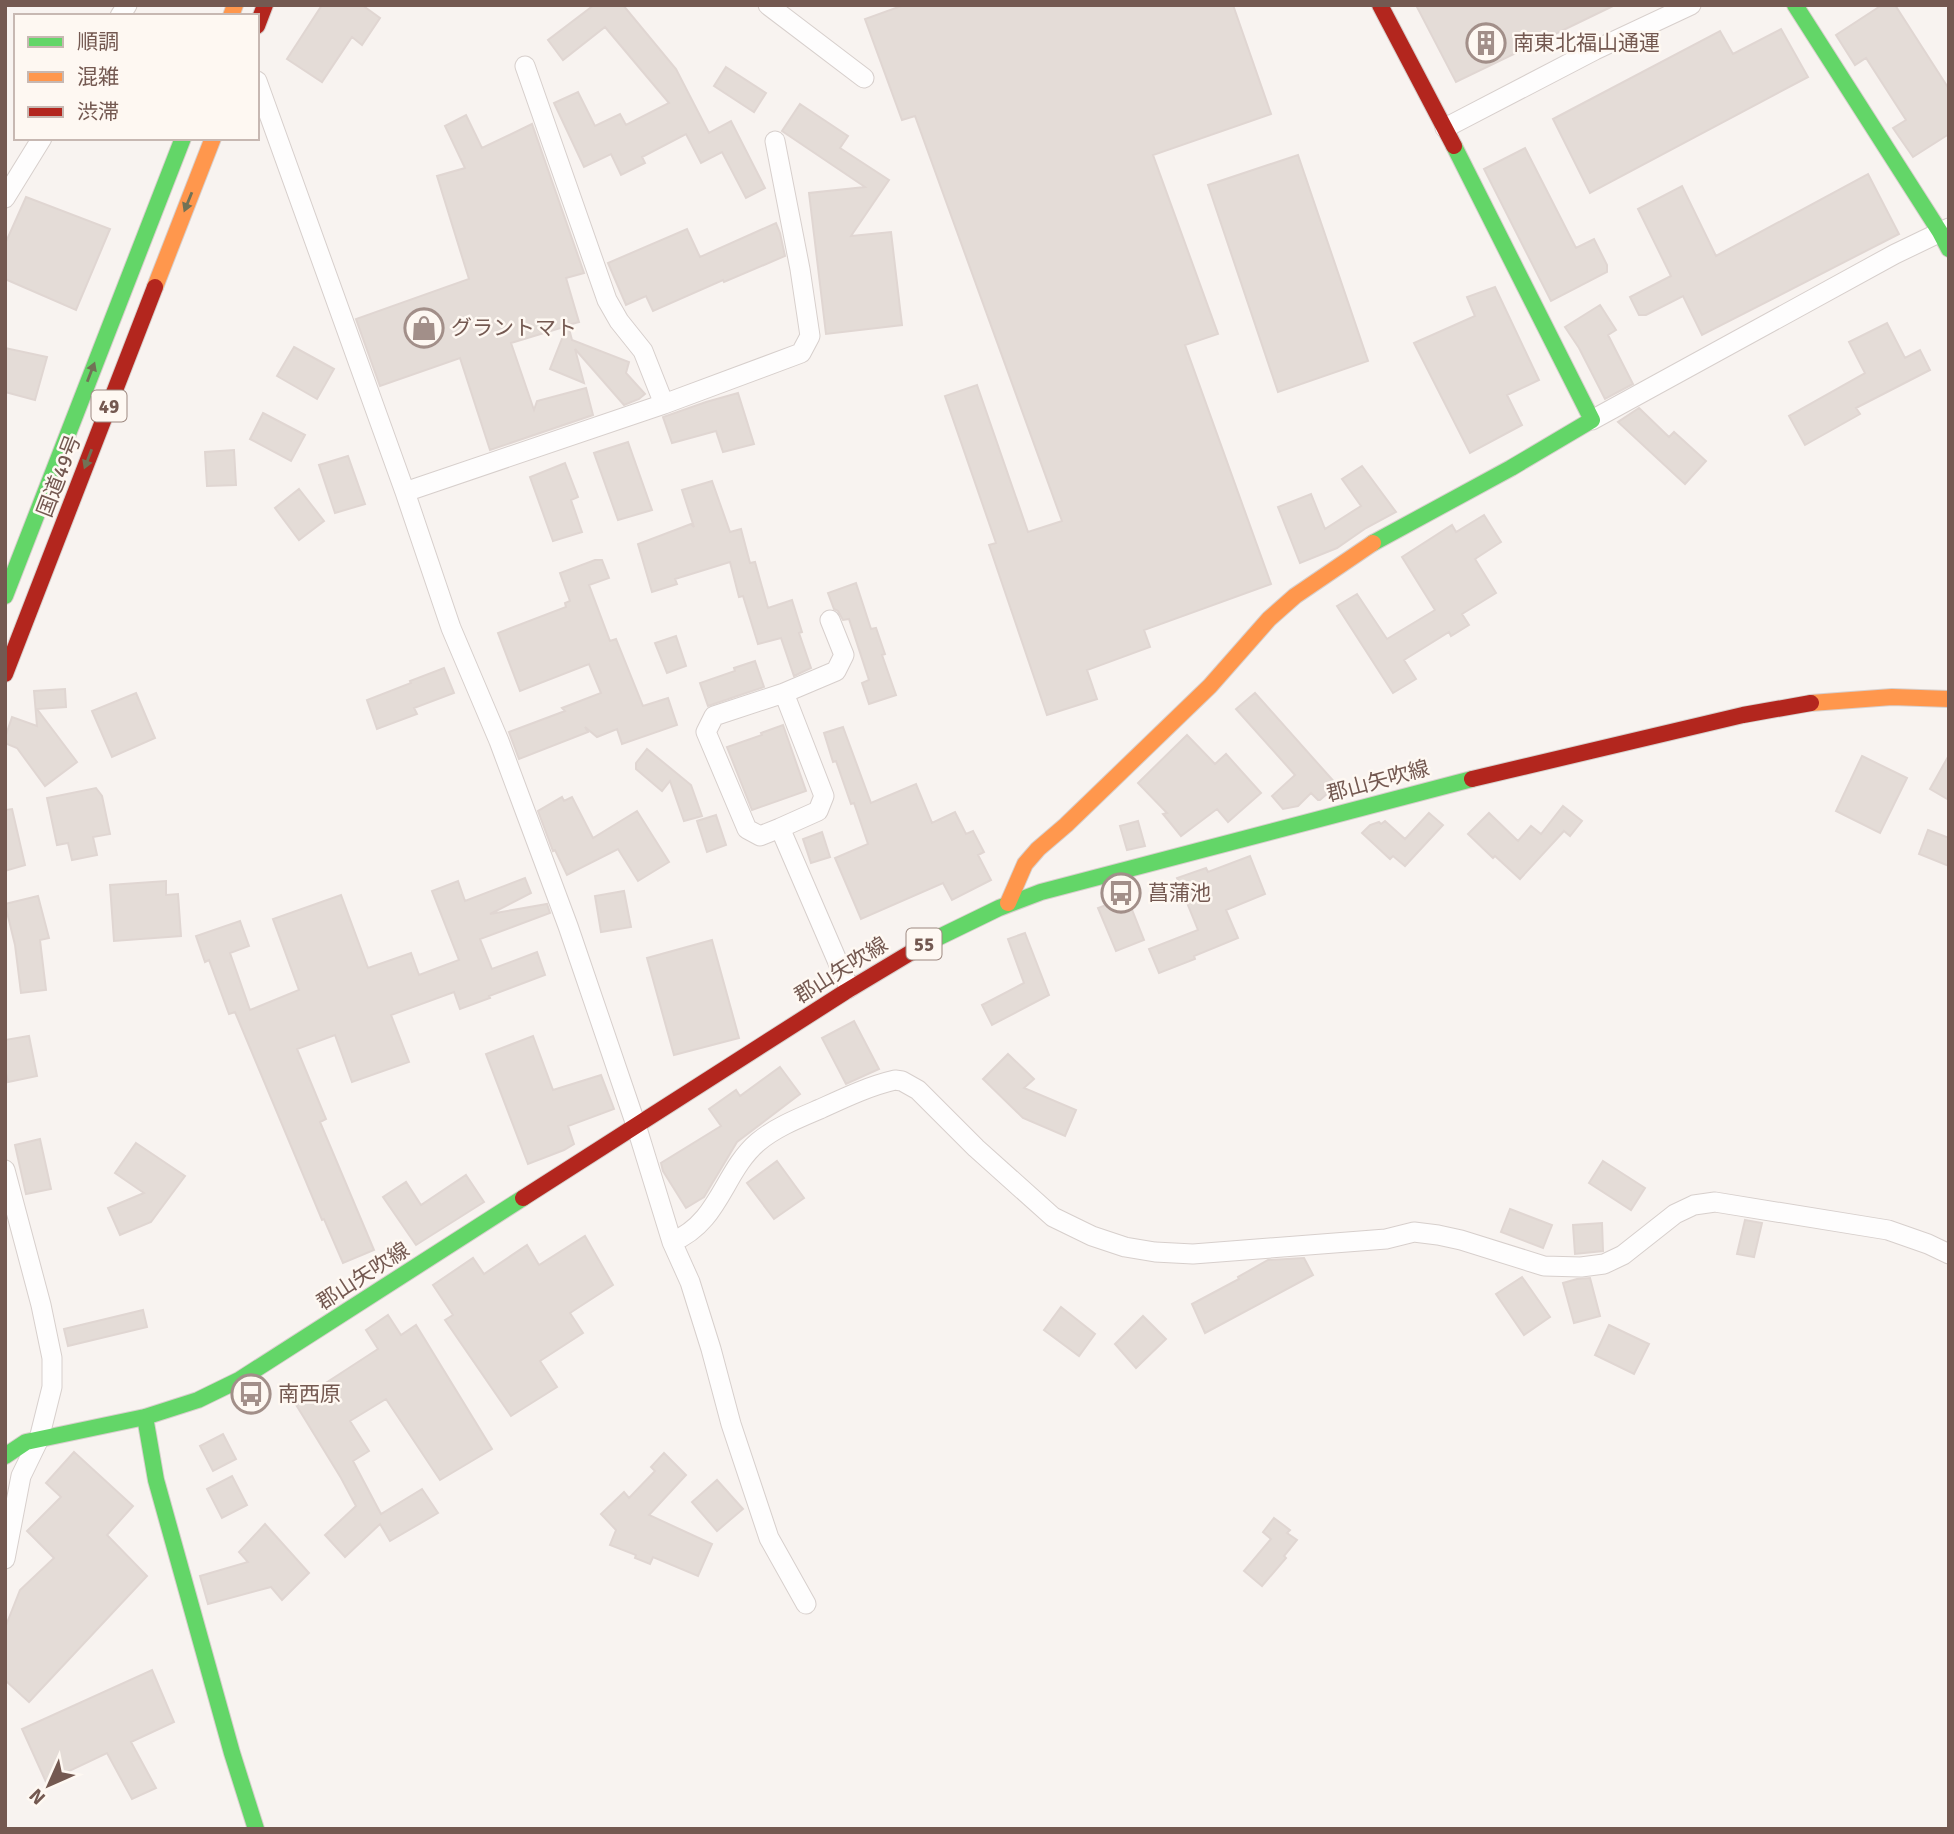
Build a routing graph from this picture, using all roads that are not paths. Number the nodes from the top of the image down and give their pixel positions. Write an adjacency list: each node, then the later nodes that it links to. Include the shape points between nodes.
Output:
1 (768, 5): 6 (street)
2 (1380, 5): 8 (main road)
3 (1691, 5): 8 (street)
4 (1796, 5): 14 (main road)
5 (525, 66): 15 (street, via 607,300 643,351)
6 (864, 78)
7 (259, 87): 17 (street)
8 (1445, 128): 16 (main road)
9 (41, 140): 13 (street)
10 (182, 140): 18 (main road, 国道49号 / 49, one-way to 10)
11 (212, 140): 20 (main road, 国道49号 / 49, one-way to 20)
12 (775, 141): 15 (street, via 810,336 801,353)
13 (5, 198)
14 (1946, 236): 16 (street, via 1860,273)
15 (664, 404): 17 (street)
16 (1592, 420): 24 (main road, via 1374,543 1295,596 1210,686 1038,849 1025,864)
17 (405, 492): 26 (street, via 451,628 538,844)
18 (5, 596)
19 (830, 620): 21 (street, via 844,656 836,671)
20 (5, 674)
21 (784, 693): 23 (street, via 824,796 818,811); 23 (street, via 714,716 706,732 747,829 760,836)
22 (1949, 699): 24 (main road, 郡山矢吹線 / 55, via 1892,697 1806,703 1743,715 1510,768)
23 (780, 828): 25 (street)
24 (1008, 903): 25 (main road, 郡山矢吹線 / 55)
25 (849, 988): 26 (main road, 郡山矢吹線 / 55)
26 (636, 1125): 28 (street); 30 (main road, 郡山矢吹線 / 55, via 240,1380)
27 (5, 1170): 31 (street, via 52,1358 52,1387)
28 (673, 1242): 29 (street, via 685,1237 712,1211 734,1170 758,1142 787,1123 895,1080 918,1090 1053,1217 1092,1236 1155,1252 1192,1254 1386,1240 1414,1232 1461,1240 1544,1266 1581,1267 1623,1255 1675,1214 1715,1202 1888,1230); 34 (street, via 690,1282 769,1538)
29 (1949, 1254)
30 (145, 1417): 31 (main road, 郡山矢吹線 / 55); 35 (main road, via 160,1493)
31 (39, 1439): 32 (main road, 郡山矢吹線 / 55); 33 (street, via 21,1476)
32 (5, 1457)
33 (5, 1559)
34 (806, 1604)
35 (257, 1829)

